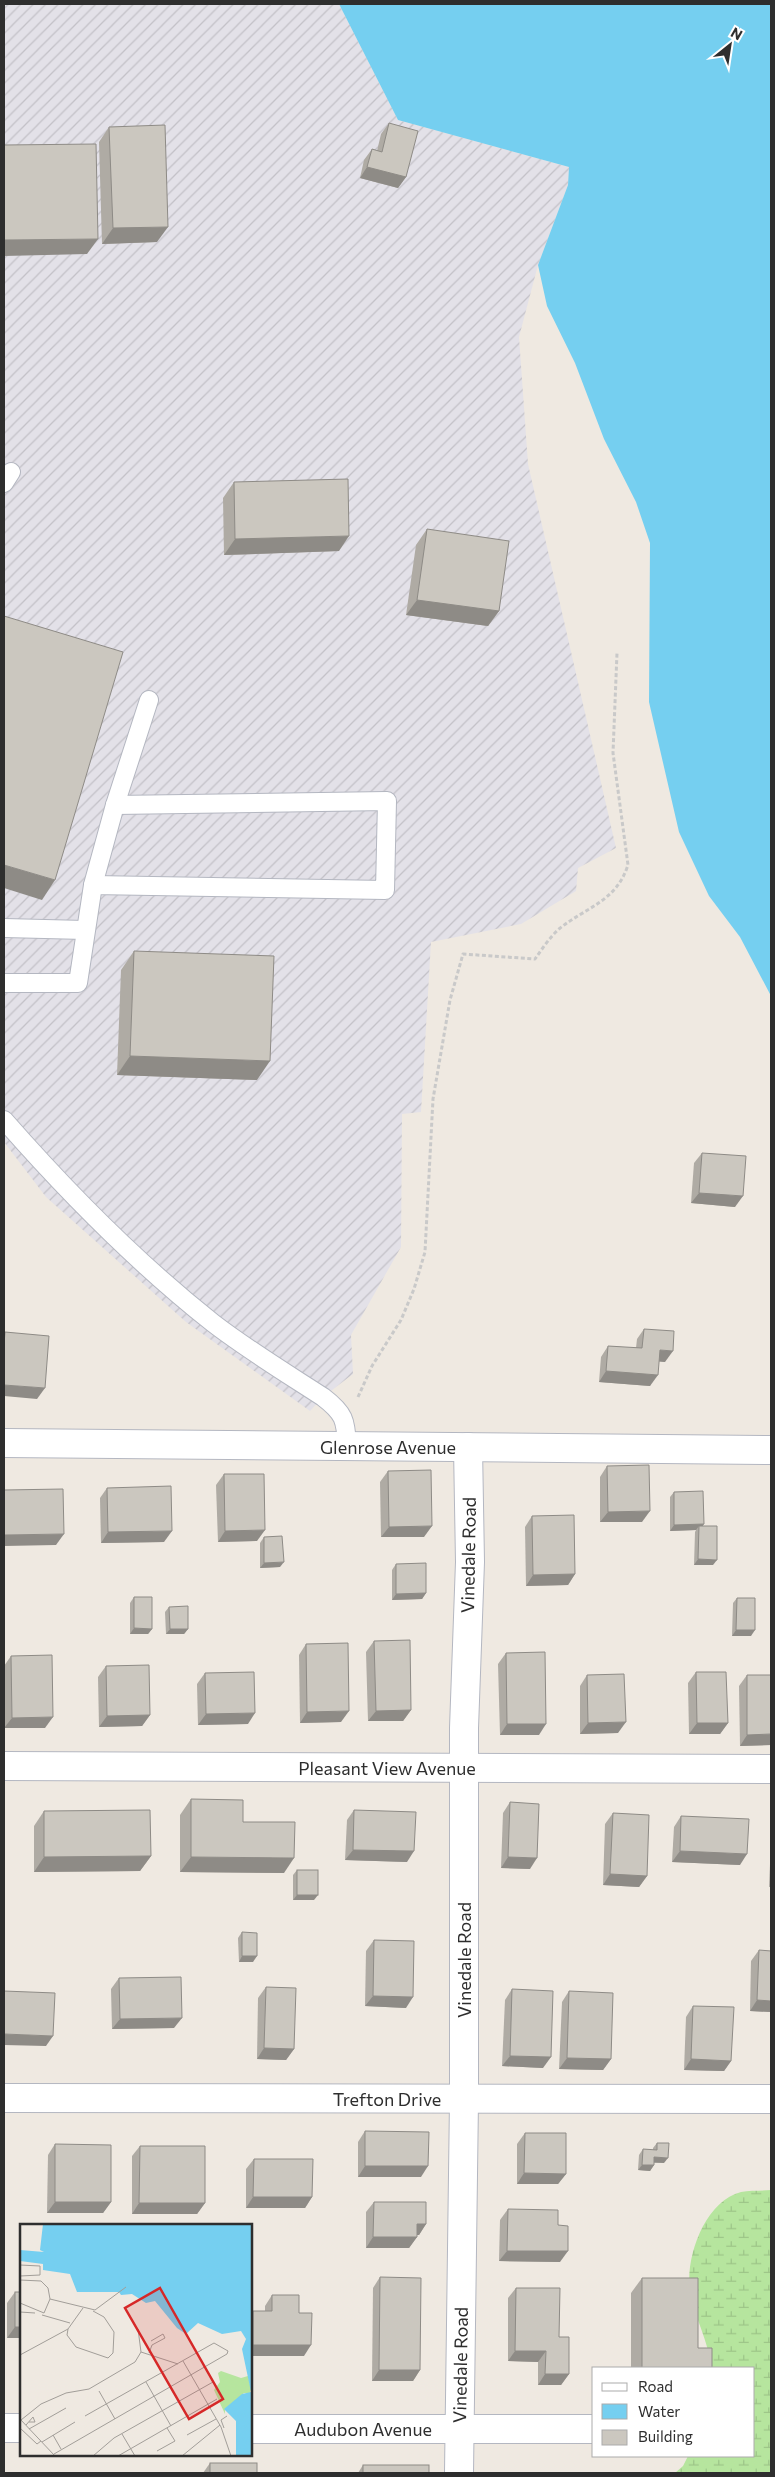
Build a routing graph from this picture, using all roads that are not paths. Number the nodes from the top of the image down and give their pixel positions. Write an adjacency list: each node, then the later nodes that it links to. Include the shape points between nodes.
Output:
1 (149, 700): 2 (lane)
2 (116, 805): 3 (lane); 3 (lane, via 387,801 385,890)
3 (93, 885): 5 (lane)
4 (4, 928): 5 (lane)
5 (85, 930): 6 (lane, via 78,983)
6 (4, 982)
7 (4, 1120): 9 (lane, via 83,1205 167,1285 222,1329 331,1404 346,1424)
8 (4, 1443): 9 (street, Glenrose Avenue)
9 (347, 1446): 10 (street, Glenrose Avenue)
10 (468, 1447): 11 (street, Glenrose Avenue); 13 (street, Vinedale Road, via 470,1562)
11 (771, 1450)
12 (4, 1766): 13 (street, Pleasant View Avenue)
13 (463, 1768): 14 (street, Pleasant View Avenue); 17 (street, Vinedale Road)
14 (771, 1769)
15 (4, 2098): 17 (street, Trefton Drive)
16 (771, 2099): 17 (street, Trefton Drive)
17 (464, 2100): 22 (street, Vinedale Road)
18 (4, 2428): 19 (street)
19 (20, 2428)
20 (252, 2429): 22 (street, Audubon Avenue)
21 (592, 2429): 22 (street, Audubon Avenue)
22 (459, 2430): 23 (street, Vinedale Road)
23 (460, 2473)

